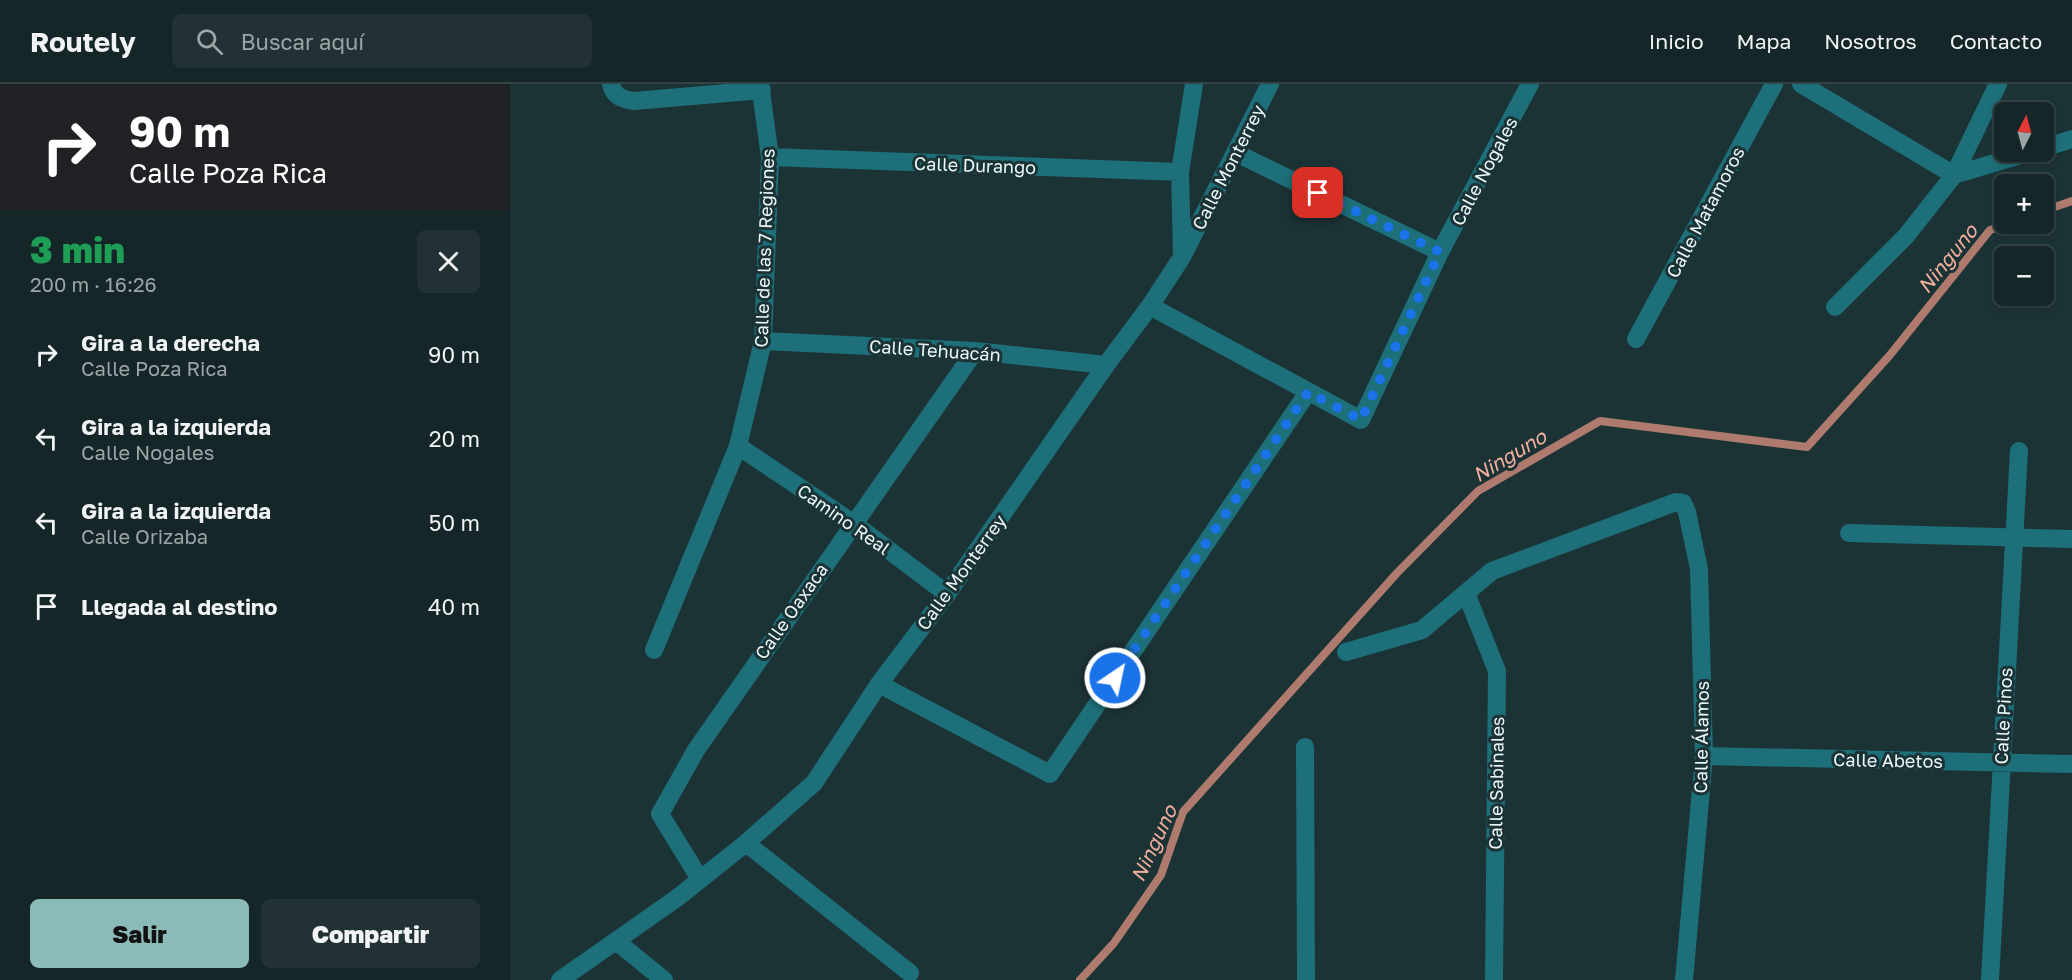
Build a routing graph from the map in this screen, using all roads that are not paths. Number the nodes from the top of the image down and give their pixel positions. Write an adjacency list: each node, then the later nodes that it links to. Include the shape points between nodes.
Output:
1 (611, 84): 8 (street, via 620,98 634,101)
2 (1194, 84): 14 (street)
3 (1270, 84): 11 (street, Calle Monterrey)
4 (1530, 84): 16 (street, Calle Nogales)
5 (1774, 84): 20 (street, Calle Matamoros)
6 (1801, 84): 15 (street)
7 (1998, 84): 15 (street)
8 (761, 87): 12 (street, Calle de las 7 Regiones)
9 (2072, 139): 10 (street)
10 (2054, 145)
11 (1236, 153): 16 (street); 17 (street, Calle Monterrey)
12 (770, 157): 14 (street, Calle Durango); 21 (street, Calle de las 7 Regiones)
13 (1998, 162): 15 (street)
14 (1180, 172): 17 (street)
15 (1954, 175): 19 (street, via 1906,236)
16 (1440, 252): 24 (street, Calle Nogales, via 1361,420)
17 (1182, 256): 18 (street, Calle Monterrey)
18 (1150, 306): 23 (street, Calle Monterrey); 24 (street)
19 (1835, 307)
20 (1636, 339)
21 (763, 341): 22 (street, Calle Tehuacán); 25 (street, Calle de las 7 Regiones)
22 (975, 351): 23 (street, Calle Tehuacán); 27 (street, Calle Oaxaca)
23 (1106, 365): 32 (street, Calle Monterrey)
24 (1308, 392): 35 (street, via 1050,774)
25 (738, 446): 27 (street, Camino Real); 33 (street, Calle de las 7 Regiones)
26 (2019, 451): 29 (street, Calle Pinos)
27 (852, 523): 32 (street, Camino Real); 41 (street, Calle Oaxaca, via 696,750 660,814)
28 (1849, 533): 29 (street)
29 (2013, 536): 30 (street); 38 (street, Calle Pinos)
30 (2072, 538)
31 (1466, 592): 34 (street, via 1422,630); 37 (street, Calle Álamos, via 1492,571 1683,502 1699,569); 47 (street, Calle Sabinales, via 1497,671)
32 (947, 594): 35 (street, Calle Monterrey)
33 (654, 650)
34 (1346, 652)
35 (879, 684): 40 (street, Calle Monterrey, via 814,783)
36 (1305, 747): 46 (street)
37 (1704, 756): 38 (street, Calle Abetos); 48 (street, Calle Álamos)
38 (2000, 763): 39 (street, Calle Abetos); 49 (street, Calle Pinos)
39 (2072, 764)
40 (746, 843): 41 (street, Calle Monterrey); 43 (street)
41 (700, 879): 42 (street, Calle Monterrey)
42 (616, 941): 44 (street, Calle Monterrey); 45 (street)
43 (910, 973)
44 (560, 980)
45 (664, 980)
46 (1306, 980)
47 (1494, 980)
48 (1684, 980)
49 (1990, 980)

